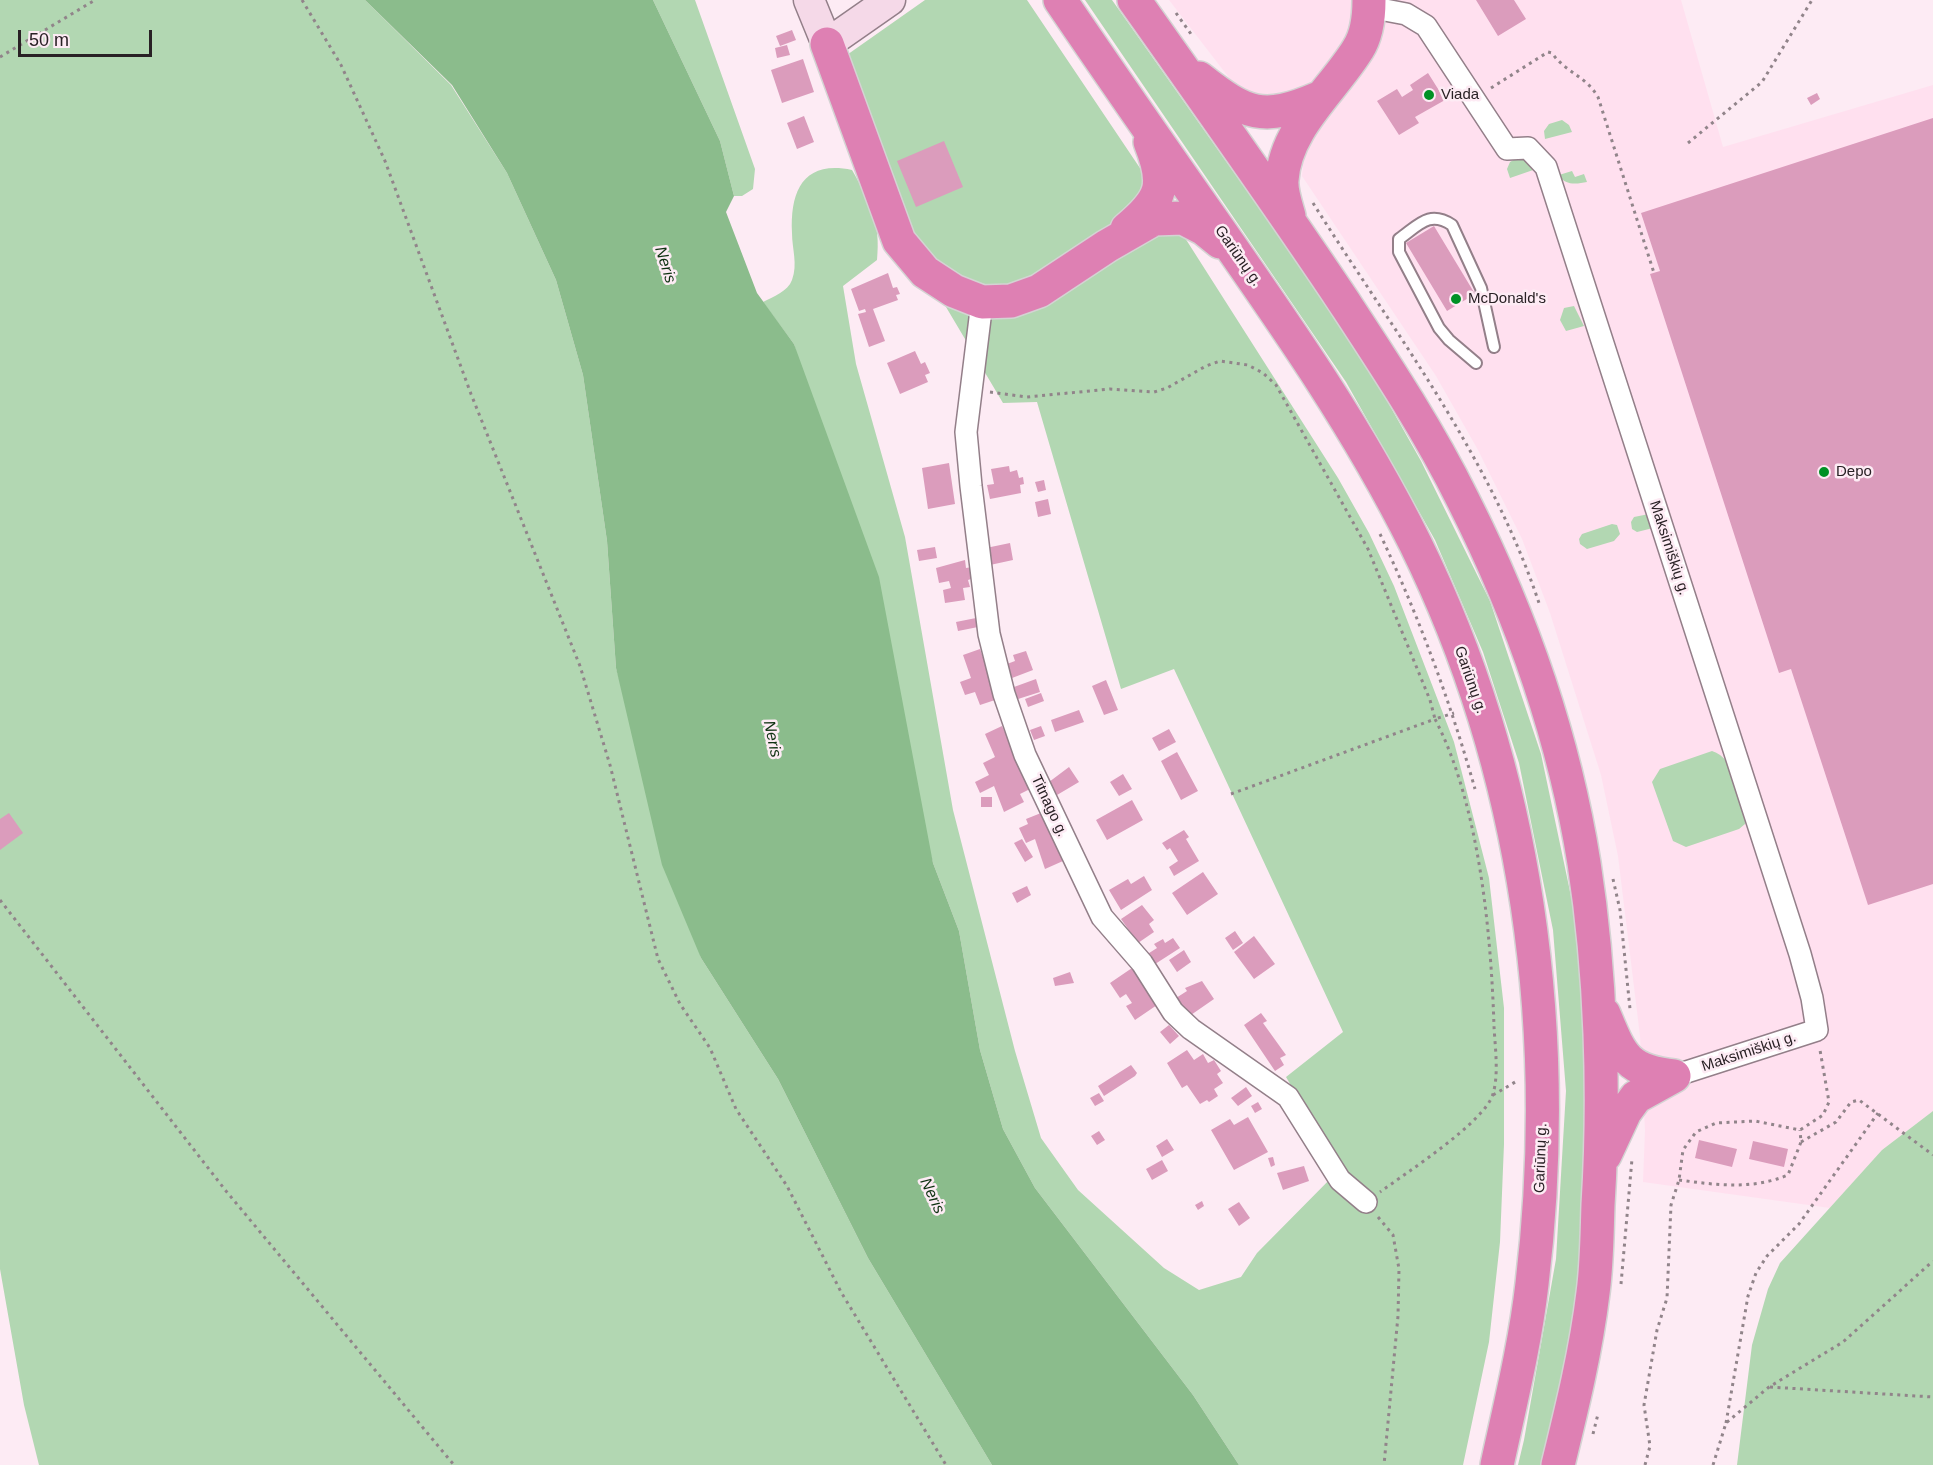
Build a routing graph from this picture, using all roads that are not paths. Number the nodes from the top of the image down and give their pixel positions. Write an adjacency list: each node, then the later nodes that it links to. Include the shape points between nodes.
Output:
1 (809, 0): 6 (street)
2 (890, 0): 6 (street)
3 (1060, 0): 9 (highway, Gariūnų g.)
4 (1134, 0): 7 (highway)
5 (1369, 4): 8 (highway, via 1359,49); 17 (street, Maksimiškių g., via 1406,14 1426,26 1507,149 1527,148 1546,167 1800,954 1817,1030)
6 (827, 44): 13 (highway, via 899,241 924,272 954,291)
7 (1179, 62): 8 (highway, via 1229,102 1247,110 1275,114); 10 (highway)
8 (1319, 98): 10 (highway, via 1285,161 1281,182)
9 (1141, 118): 11 (highway, via 1161,171 1159,190 1149,208); 12 (highway, Gariūnų g.)
10 (1290, 223): 16 (highway, via 1423,426 1497,574 1530,658 1569,792 1584,864)
11 (1107, 246): 12 (highway, via 1154,219 1183,218 1204,229); 13 (highway, via 1039,291 1011,302)
12 (1241, 261): 20 (highway, Gariūnų g., via 1336,401 1415,543 1471,677 1514,830 1530,912 1544,1073 1541,1185 1532,1288)
13 (982, 302): 19 (street, Titnago g., via 966,432 989,634 1013,724 1102,917 1142,963 1173,1012 1288,1097 1340,1180)
14 (1494, 347): 15 (lane, via 1481,288 1452,225 1433,217 1426,220 1399,239 1399,252 1439,328)
15 (1476, 363)
16 (1597, 999): 17 (highway, via 1626,1059 1650,1074); 18 (highway)
17 (1674, 1076): 18 (highway, via 1636,1097)
18 (1601, 1165): 21 (highway, via 1593,1292)
19 (1366, 1202)
20 (1497, 1465)
21 (1558, 1465)

